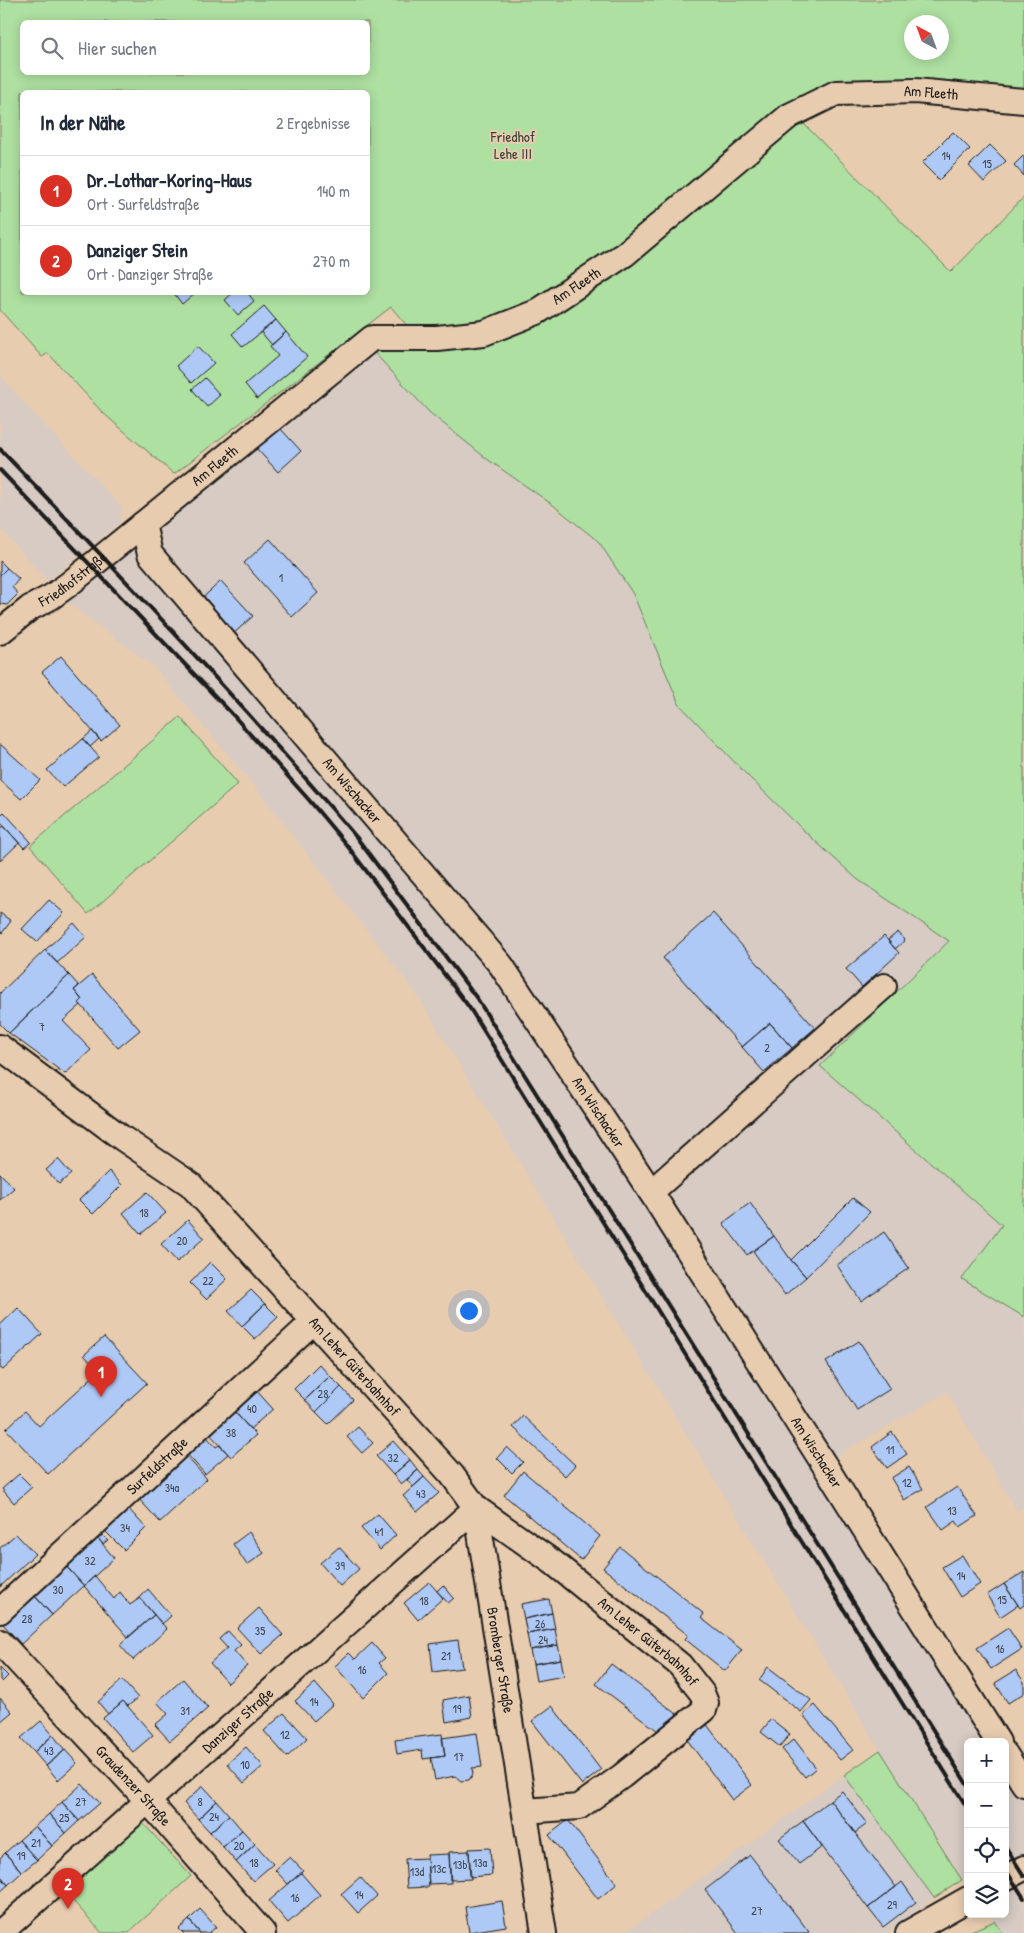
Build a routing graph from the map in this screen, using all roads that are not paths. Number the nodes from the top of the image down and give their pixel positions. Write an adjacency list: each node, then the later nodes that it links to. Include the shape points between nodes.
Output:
1 (1024, 101): 2 (street, Am Fleeth, via 915,91 836,92 789,116 625,254 537,312 484,333 437,338 372,338)
2 (142, 524): 3 (street, Friedhofstraße, via 63,588); 6 (street, Am Wischacker, via 150,554 501,965)
3 (0, 632)
4 (884, 986): 6 (street)
5 (0, 1048): 7 (street, Am Leher Güterbahnhof, via 190,1184)
6 (651, 1192): 11 (street, Am Wischacker)
7 (314, 1321): 8 (street, Am Leher Güterbahnhof, via 452,1475); 9 (street, Surfeldstraße)
8 (476, 1508): 14 (street, Danziger Straße); 15 (street, Bromberger Straße); 15 (street, Am Leher Güterbahnhof, via 554,1564 680,1665 706,1703 704,1710 579,1807)
9 (0, 1611)
10 (0, 1642): 14 (street, Graudenzer Straße)
11 (996, 1738)
12 (1009, 1760): 13 (street)
13 (1024, 1784)
14 (148, 1801): 19 (street, Danziger Straße); 20 (street, Graudenzer Straße)
15 (524, 1811): 21 (street, Bromberger Straße)
16 (1024, 1868): 17 (street)
17 (1009, 1876)
18 (964, 1901): 22 (street)
19 (0, 1933)
20 (263, 1933)
21 (544, 1933)
22 (908, 1933)

